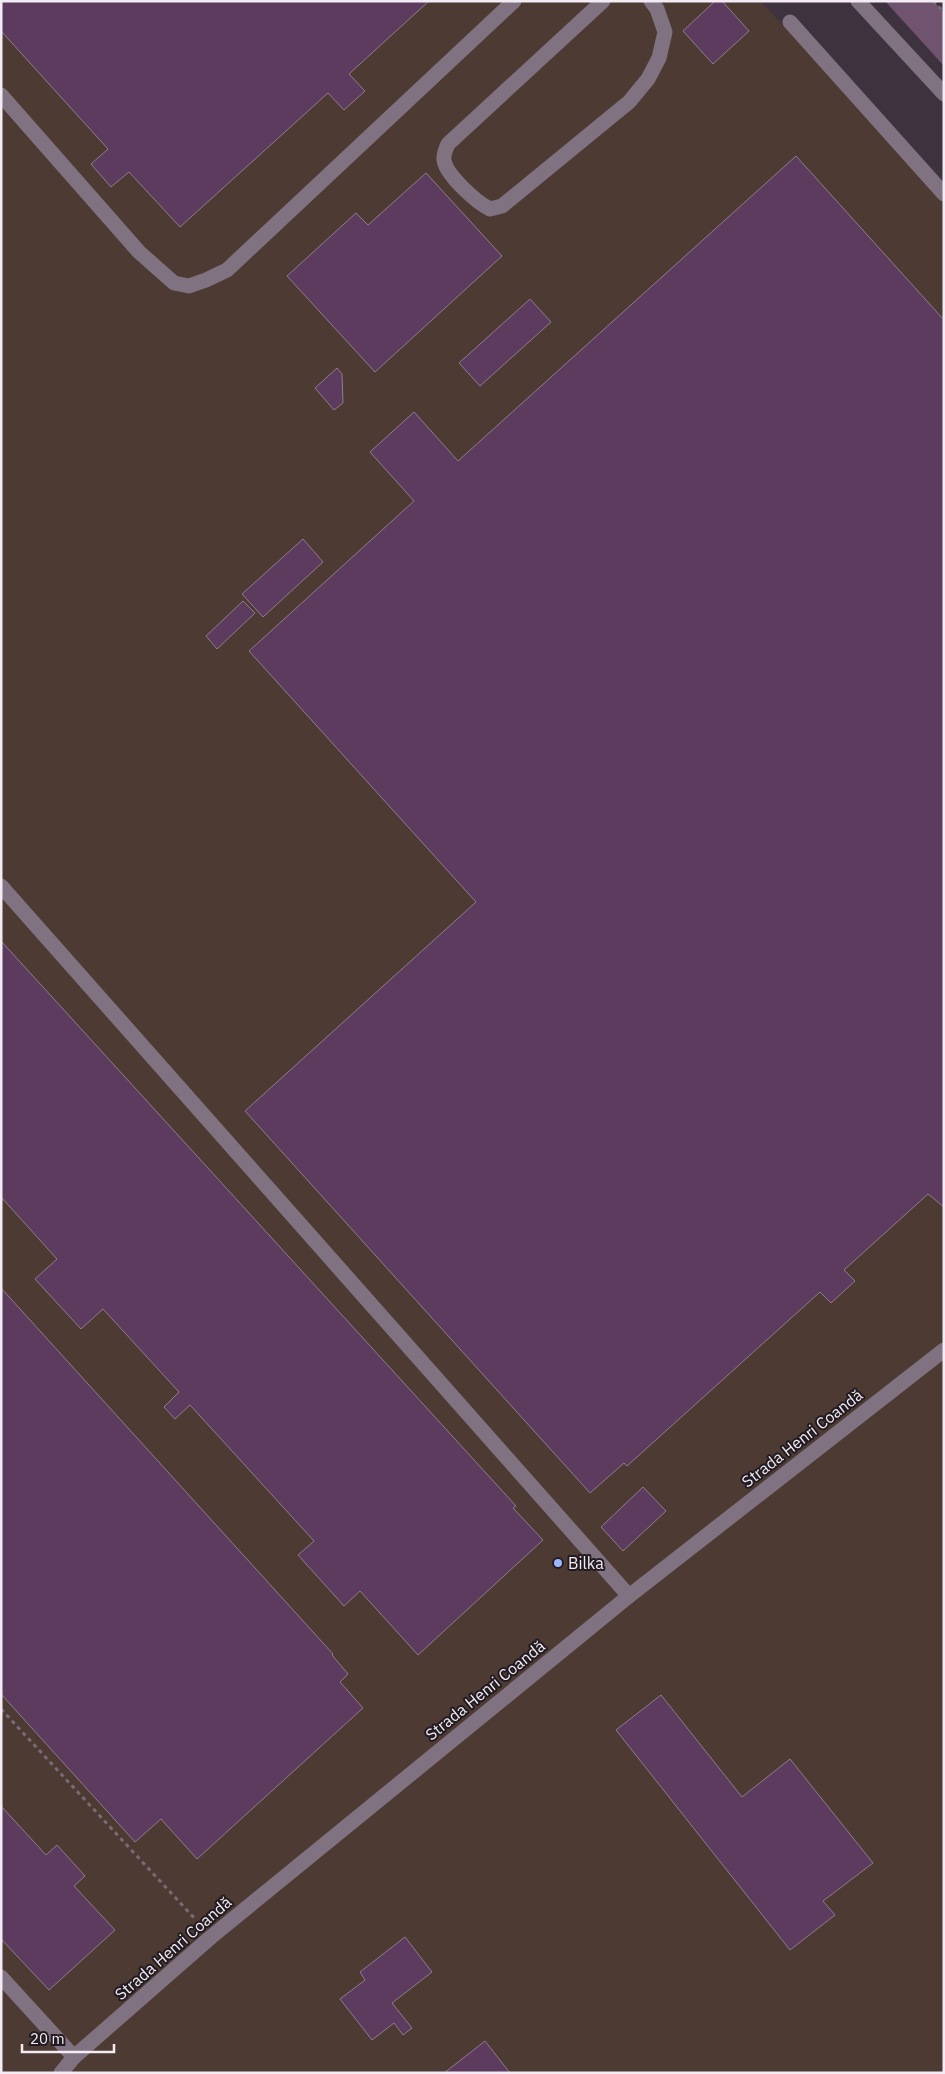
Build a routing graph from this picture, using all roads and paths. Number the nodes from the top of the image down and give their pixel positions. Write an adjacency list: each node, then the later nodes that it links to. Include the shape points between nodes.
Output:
1 (514, 1): 9 (street, via 227,270 189,286 174,283 139,252)
2 (603, 1): 3 (street, via 448,144 443,158 448,172 482,205 490,209 502,206 630,102 659,58 665,32)
3 (651, 1)
4 (858, 1): 8 (street)
5 (934, 1): 6 (path)
6 (944, 12)
7 (790, 22): 10 (street)
8 (944, 94)
9 (1, 95)
10 (944, 194)
11 (1, 886): 13 (street)
12 (943, 1353): 13 (street, Strada Henri Coandă)
13 (629, 1596): 15 (street, Strada Henri Coandă)
14 (1, 1709): 15 (path)
15 (212, 1937): 17 (street, Strada Henri Coandă)
16 (1, 1977): 17 (street)
17 (74, 2057): 18 (street, Strada Henri Coandă)
18 (61, 2073)

